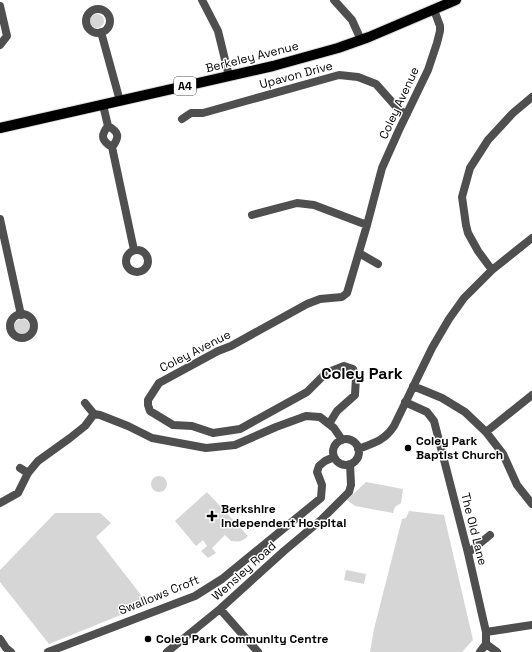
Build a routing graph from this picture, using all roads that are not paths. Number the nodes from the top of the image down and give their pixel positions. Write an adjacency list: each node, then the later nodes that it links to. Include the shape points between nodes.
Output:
1 (202, 0): 9 (street, via 218,31)
2 (334, 0): 7 (street, via 352,20)
3 (456, 0): 4 (main road, Berkeley Avenue / A4)
4 (438, 5): 7 (main road, Berkeley Avenue / A4); 13 (street, Coley Avenue, via 439,37 428,70)
5 (0, 6): 8 (street, via 8,36)
6 (101, 32): 11 (street)
7 (361, 40): 9 (main road, Berkeley Avenue / A4)
8 (0, 45)
9 (229, 76): 11 (main road, Berkeley Avenue / A4)
10 (532, 97): 25 (street, via 488,140 470,168 462,197 468,233)
11 (120, 101): 12 (main road, Berkeley Avenue / A4)
12 (103, 105): 15 (street); 16 (main road, Berkeley Avenue / A4)
13 (407, 114): 14 (street, Upavon Drive, via 400,111 376,84 358,77 340,75 203,113 191,113); 20 (street, Coley Avenue, via 382,168)
14 (182, 118)
15 (108, 126): 17 (street, via 103,138); 17 (street, via 117,134 117,141)
16 (0, 128)
17 (112, 147): 22 (street)
18 (252, 215): 20 (street, via 297,203 314,205)
19 (0, 219): 26 (street)
20 (367, 224): 23 (street, Coley Avenue)
21 (532, 238): 25 (street)
22 (134, 250)
23 (359, 253): 24 (street); 32 (street, Coley Avenue, via 347,293 342,297 320,299 307,304 218,351 159,383 148,400 150,411 173,425 192,426 213,433 240,429 307,392 326,373 344,366 353,369 356,377 355,395 337,411)
24 (378, 264)
25 (492, 270): 27 (street, via 464,298 449,319)
26 (21, 315)
27 (413, 386): 29 (street); 33 (street, via 442,398 465,412)
28 (532, 394): 33 (street)
29 (405, 402): 35 (street, via 389,433 382,439); 43 (street, The Old Lane, via 427,412 434,421)
30 (84, 403): 31 (street)
31 (94, 414): 32 (street, via 152,438 206,448 235,445 306,416 320,417); 39 (street, via 85,426 38,460)
32 (329, 424): 34 (street)
33 (486, 432): 41 (street, via 503,454 517,485)
34 (342, 440): 35 (street, via 350,440); 36 (street, via 334,449)
35 (358, 449): 37 (street, via 356,460)
36 (334, 457): 37 (street, via 342,464); 50 (street, Swallows Croft, via 319,466 317,472 322,485 321,498 222,580 195,596)
37 (350, 464): 44 (street, Wensley Road, via 349,492)
38 (20, 468): 39 (street)
39 (28, 473): 40 (street, via 18,493)
40 (0, 504)
41 (532, 504)
42 (490, 535): 43 (street)
43 (468, 552): 46 (street, The Old Lane)
44 (220, 609): 51 (street, Wensley Road); 52 (street)
45 (532, 625): 46 (street)
46 (486, 632): 48 (street, The Old Lane)
47 (0, 639): 49 (street)
48 (486, 644): 53 (street); 54 (street)
49 (11, 652)
50 (48, 652)
51 (167, 652)
52 (258, 652)
53 (480, 652)
54 (497, 652)

